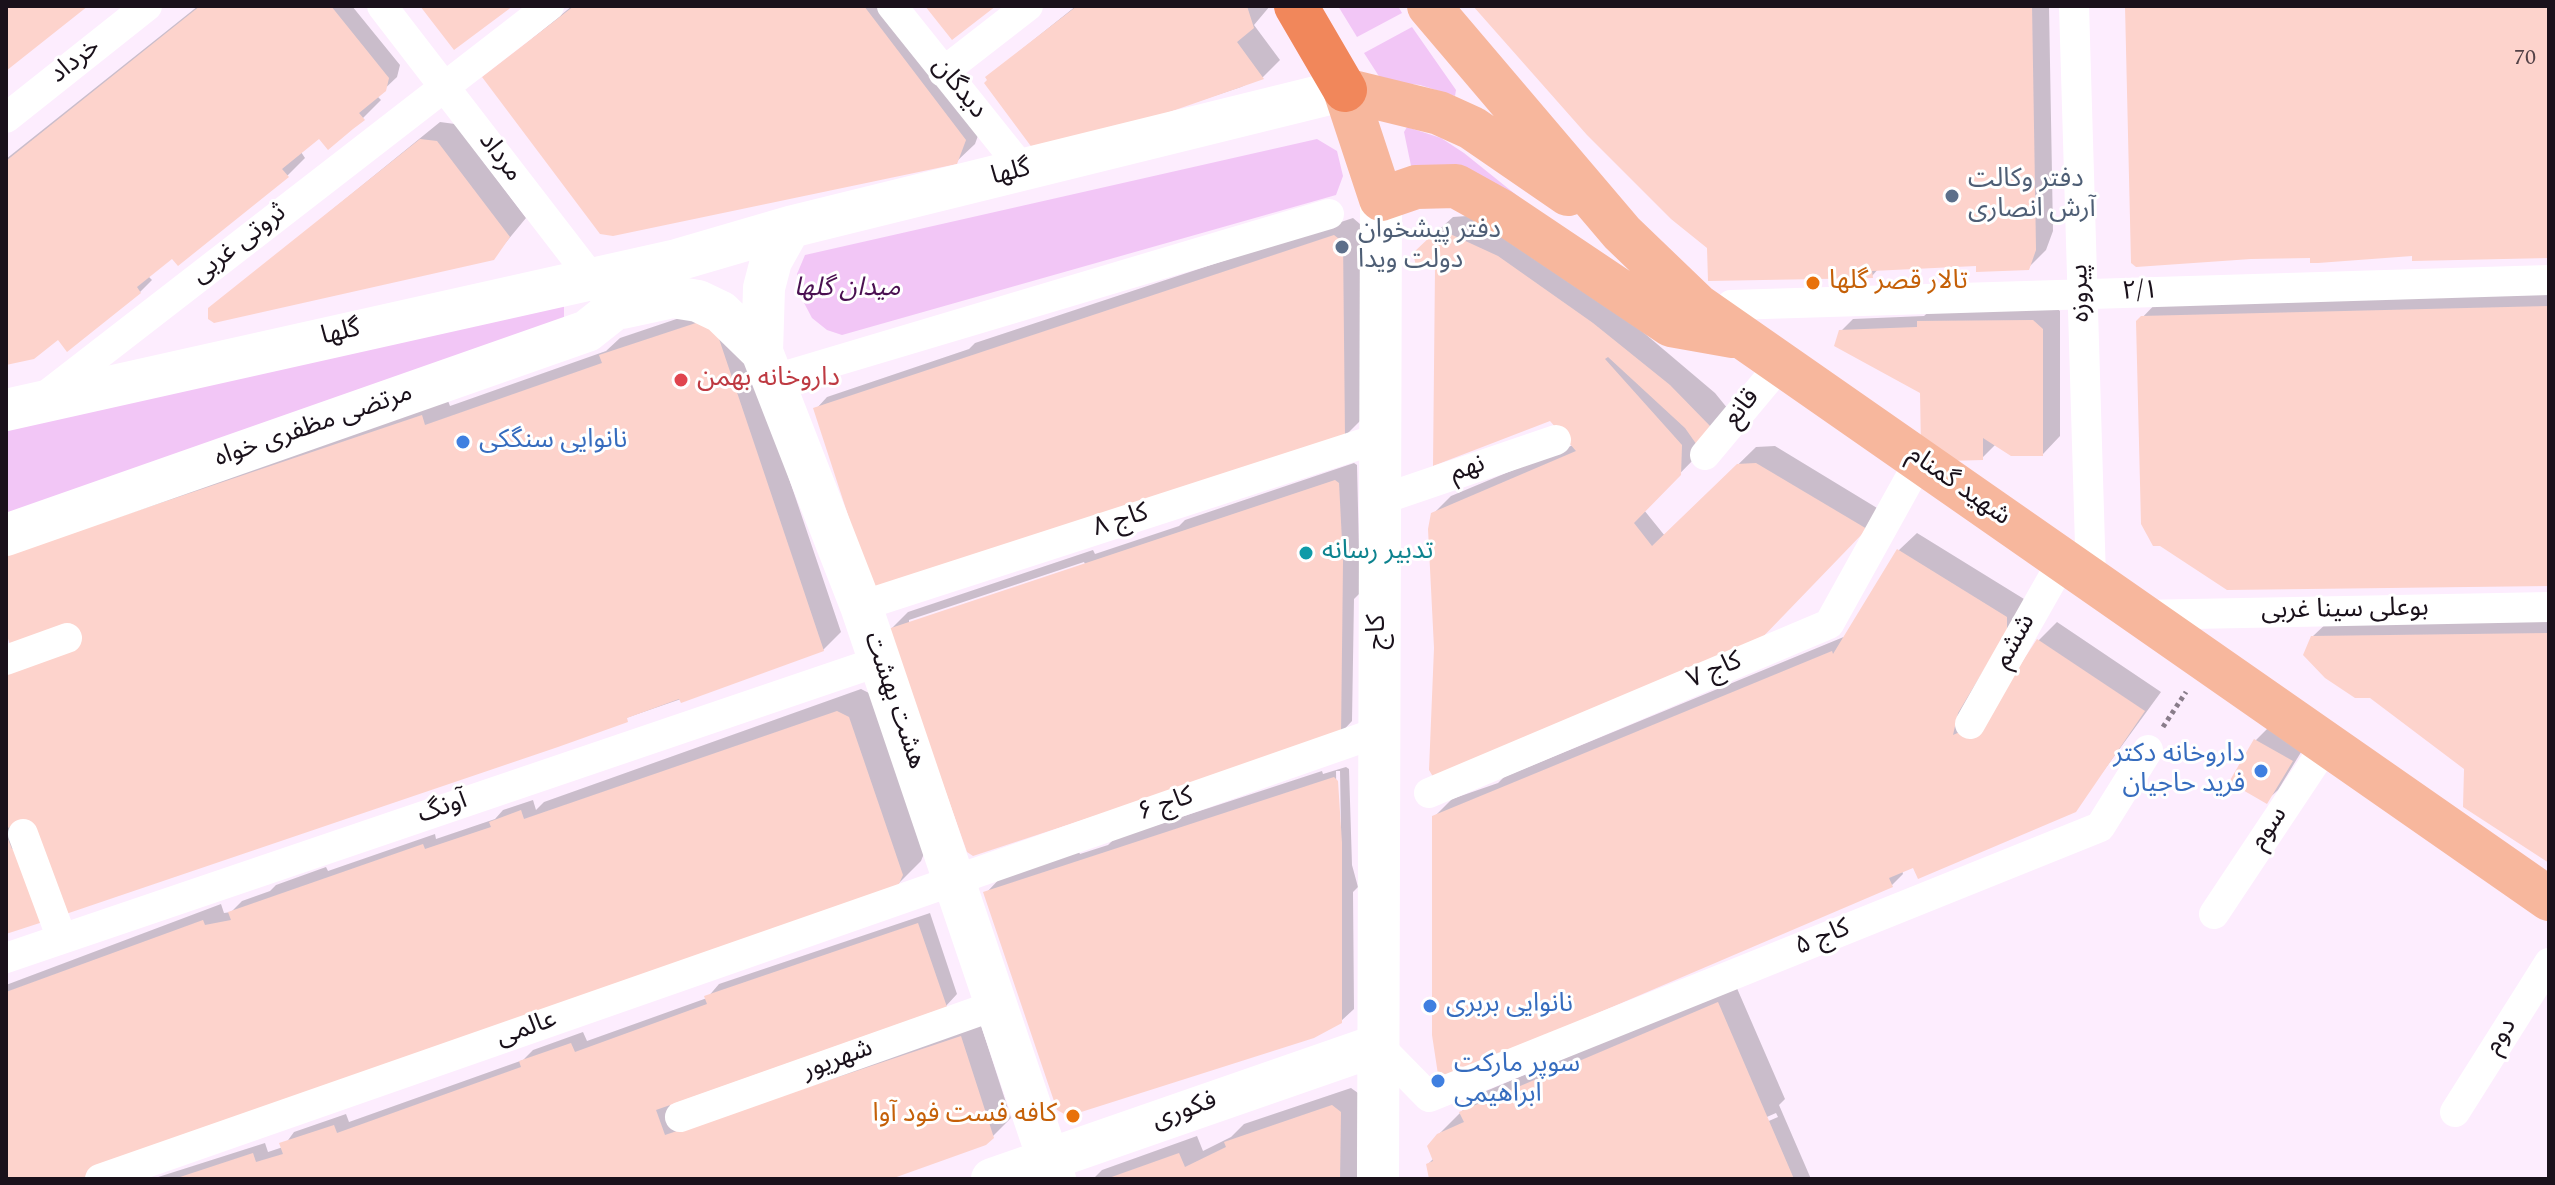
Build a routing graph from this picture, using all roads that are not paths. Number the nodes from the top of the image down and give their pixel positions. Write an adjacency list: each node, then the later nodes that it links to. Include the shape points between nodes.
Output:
1 (147, 6): 12 (street, خرداد)
2 (382, 6): 10 (street, مرداد)
3 (549, 6): 10 (street, ثروتی غربی)
4 (892, 6): 9 (street, دیدگان)
5 (1028, 6): 9 (street)
6 (1296, 6): 11 (highway)
7 (1429, 6): 17 (main road, شهید گمنام)
8 (2074, 6): 21 (street, پیروزه)
9 (943, 72): 13 (street, دیدگان)
10 (445, 86): 19 (street, مرداد); 26 (street, ثروتی غربی)
11 (1345, 90): 13 (main road, گلها); 14 (main road, کاج); 17 (main road, via 1439,113 1472,128)
12 (6, 118)
13 (1024, 171): 16 (main road, گلها)
14 (1381, 199): 23 (main road, via 1416,187 1456,186 1671,325); 27 (main road, کاج)
15 (1329, 214): 25 (street)
16 (790, 227): 18 (main road, گلها); 25 (main road, هشت بهشت, via 771,261 764,288)
17 (1622, 233): 23 (main road, شهید گمنام, via 1698,306)
18 (677, 260): 19 (main road, گلها); 22 (main road, گلها)
19 (590, 278): 22 (street, مرداد); 26 (main road, گلها)
20 (2549, 280): 21 (street, ۲/۱)
21 (2082, 295): 23 (street, ۲/۱); 33 (street, پیروزه)
22 (617, 309): 25 (main road, via 673,297 698,301 730,319); 32 (main road, مرتضی مظفری خواه, via 587,331)
23 (1737, 321): 24 (main road, شهید گمنام)
24 (1781, 364): 29 (street, قانع); 30 (main road, شهید گمنام)
25 (767, 366): 34 (main road, هشت بهشت)
26 (21, 406)
27 (1380, 438): 31 (main road, کاج); 34 (street, کاج ۸)
28 (1556, 440): 31 (street, نهم)
29 (1705, 455)
30 (1920, 460): 33 (main road, شهید گمنام); 44 (street, کاج ۷, via 1829,624)
31 (1380, 500): 41 (main road, کاج)
32 (6, 535)
33 (2077, 570): 36 (main road, شهید گمنام); 40 (street, ششم)
34 (861, 606): 39 (main road, هشت بهشت)
35 (2549, 607): 36 (street, بوعلی سینا غربی)
36 (2141, 615): 42 (main road, شهید گمنام)
37 (67, 638): 38 (street)
38 (6, 660)
39 (880, 661): 46 (main road, هشت بهشت); 49 (street, آونگ)
40 (1970, 724)
41 (1379, 732): 46 (street, کاج ۶); 53 (main road, کاج)
42 (2327, 744): 47 (main road, شهید گمنام); 48 (street, سوم)
43 (2148, 750): 53 (street, کاج ۵, via 2100,827 1429,1097)
44 (1429, 793)
45 (23, 834): 49 (street)
46 (954, 881): 52 (main road, هشت بهشت); 57 (street, عالمی)
47 (2549, 899)
48 (2214, 914)
49 (62, 939): 50 (street, آونگ)
50 (6, 958)
51 (2549, 963): 54 (street, دوم)
52 (996, 1005): 55 (street, شهریور); 56 (main road, هشت بهشت)
53 (1378, 1045): 56 (main road, فکوری); 59 (main road, کاج)
54 (2455, 1112)
55 (680, 1117)
56 (1052, 1170): 58 (main road, فکوری)
57 (100, 1179)
58 (992, 1179)
59 (1378, 1179)

